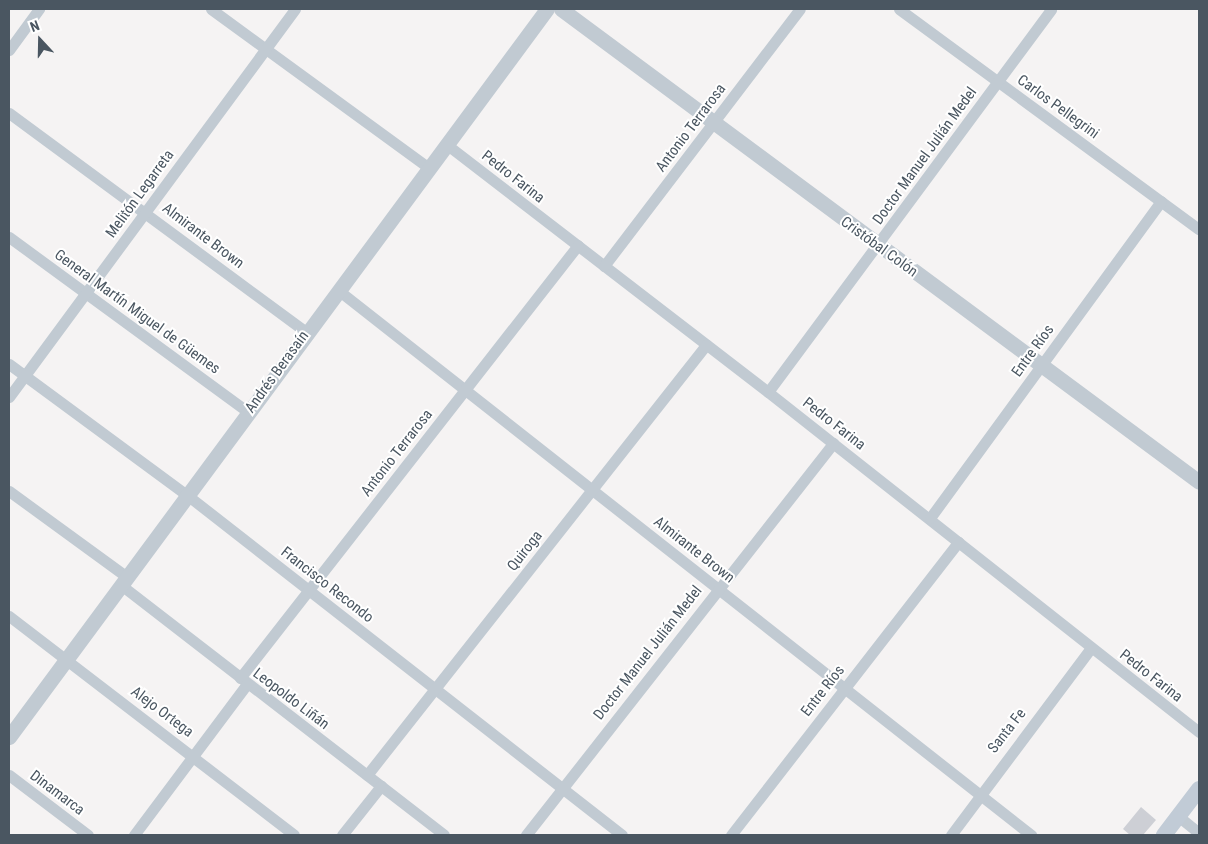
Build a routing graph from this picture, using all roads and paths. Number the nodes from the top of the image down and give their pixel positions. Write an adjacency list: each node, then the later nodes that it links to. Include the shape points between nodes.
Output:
1 (39, 9): 10 (street)
2 (211, 9): 9 (street)
3 (295, 9): 9 (street, Melitón Legarreta)
4 (547, 9): 14 (street, Andrés Berasaín)
5 (561, 9): 13 (street, Cristóbal Colón)
6 (800, 9): 13 (street, Antonio Terrarosa)
7 (899, 9): 11 (street, Carlos Pellegrini)
8 (1051, 9): 11 (street, Doctor Manuel Julián Medel)
9 (265, 49): 15 (street); 17 (street, Melitón Legarreta)
10 (9, 50)
11 (999, 81): 16 (street, Carlos Pellegrini); 21 (street, Doctor Manuel Julián Medel)
12 (9, 113): 17 (street, Almirante Brown)
13 (713, 124): 21 (street, Cristóbal Colón); 22 (street, Antonio Terrarosa)
14 (446, 144): 15 (street, Andrés Berasaín); 20 (street, Pedro Farina)
15 (429, 168): 23 (street, Andrés Berasaín)
16 (1160, 201): 18 (street, Carlos Pellegrini); 28 (street, Entre Ríos)
17 (146, 212): 24 (street, Melitón Legarreta); 25 (street, Almirante Brown)
18 (1199, 229)
19 (9, 237): 24 (street, General Martín Miguel de Güemes)
20 (578, 245): 22 (street, Pedro Farina); 30 (street, Antonio Terrarosa)
21 (878, 246): 28 (street, Cristóbal Colón); 31 (street, Doctor Manuel Julián Medel)
22 (604, 266): 26 (street, Pedro Farina)
23 (338, 290): 25 (street, Andrés Berasaín); 30 (street, Almirante Brown)
24 (85, 293): 29 (street, Melitón Legarreta); 33 (street, General Martín Miguel de Güemes)
25 (306, 332): 33 (street, Andrés Berasaín)
26 (706, 345): 31 (street, Pedro Farina); 36 (street, Quiroga)
27 (9, 364): 29 (street, Francisco Recondo)
28 (1041, 365): 35 (street, Cristóbal Colón); 39 (street, Entre Ríos)
29 (24, 376): 32 (street, Melitón Legarreta); 38 (street, Francisco Recondo)
30 (465, 390): 36 (street, Almirante Brown); 43 (street, Antonio Terrarosa)
31 (768, 392): 34 (street, Pedro Farina)
32 (9, 397)
33 (248, 412): 38 (street, Andrés Berasaín)
34 (832, 443): 39 (street, Pedro Farina); 42 (street, Doctor Manuel Julián Medel)
35 (1199, 482)
36 (592, 489): 42 (street, Almirante Brown); 49 (street, Quiroga)
37 (9, 491): 41 (street, Leopoldo Liñán)
38 (188, 495): 41 (street, Andrés Berasaín); 43 (street, Francisco Recondo)
39 (930, 518): 40 (street, Pedro Farina)
40 (958, 542): 45 (street, Pedro Farina); 48 (street, Entre Ríos)
41 (124, 581): 46 (street, Andrés Berasaín); 47 (street, Leopoldo Liñán)
42 (717, 588): 48 (street, Almirante Brown); 56 (street, Doctor Manuel Julián Medel)
43 (308, 590): 47 (street, Antonio Terrarosa); 49 (street, Francisco Recondo)
44 (9, 616): 46 (street, Alejo Ortega)
45 (1091, 648): 50 (street, Pedro Farina); 58 (street, Santa Fe)
46 (67, 659): 51 (street, Andrés Berasaín); 52 (street, Alejo Ortega)
47 (244, 681): 52 (street, Antonio Terrarosa); 54 (street, Leopoldo Liñán)
48 (844, 689): 58 (street, Almirante Brown); 68 (street, Entre Ríos)
49 (434, 690): 54 (street, Quiroga); 56 (street, Francisco Recondo)
50 (1199, 732)
51 (9, 737)
52 (194, 756): 62 (street, Antonio Terrarosa); 63 (street, Alejo Ortega)
53 (9, 775): 61 (street, Dinamarca)
54 (367, 775): 55 (street, Leopoldo Liñán)
55 (381, 786): 64 (street); 65 (street, Leopoldo Liñán)
56 (562, 788): 66 (street, Doctor Manuel Julián Medel); 67 (street, Francisco Recondo)
57 (1199, 789): 59 (main road)
58 (981, 794): 69 (street, Santa Fe); 70 (street, Almirante Brown)
59 (1178, 816): 60 (street); 71 (main road)
60 (1199, 833)
61 (88, 835)
62 (134, 835)
63 (294, 835)
64 (342, 835)
65 (444, 835)
66 (526, 835)
67 (622, 835)
68 (731, 835)
69 (951, 835)
70 (1031, 835)
71 (1164, 835)

